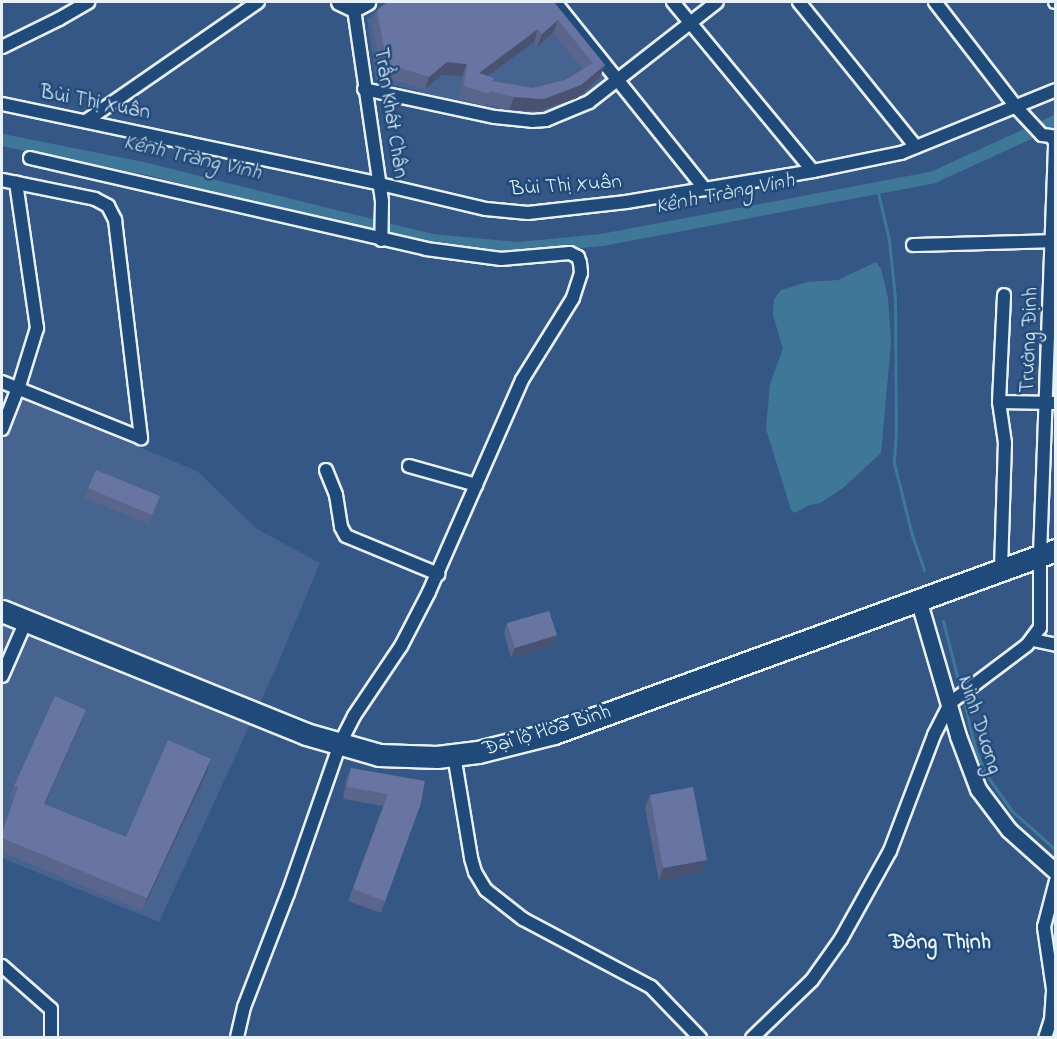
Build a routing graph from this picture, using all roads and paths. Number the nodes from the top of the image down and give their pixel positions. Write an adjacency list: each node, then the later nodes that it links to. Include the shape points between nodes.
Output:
1 (88, 2): 11 (street)
2 (258, 2): 17 (street)
3 (339, 2): 9 (street, Trần Khát Chân)
4 (555, 2): 12 (street)
5 (673, 2): 10 (street)
6 (717, 2): 10 (street)
7 (799, 2): 18 (street)
8 (935, 2): 16 (street)
9 (361, 5): 13 (street, Trần Khát Chân)
10 (690, 22): 12 (street); 20 (street)
11 (2, 47)
12 (617, 80): 13 (street, via 577,109 532,121); 24 (street)
13 (364, 89): 23 (street, Trần Khát Chân)
14 (1056, 90): 16 (street, Bùi Thị Xuân)
15 (2, 104): 17 (street, Bùi Thị Xuân)
16 (1021, 112): 18 (street, Bùi Thị Xuân); 27 (street, Trường Định, via 1042,135 1051,136 1056,142)
17 (86, 121): 23 (street, Bùi Thị Xuân)
18 (916, 147): 20 (street, Bùi Thị Xuân)
19 (30, 158): 25 (street)
20 (813, 171): 24 (street, Bùi Thị Xuân)
21 (2, 180): 22 (street)
22 (16, 183): 30 (street, via 36,327); 30 (street, via 95,199 108,206 115,220 141,438)
23 (380, 184): 24 (street, Bùi Thị Xuân, via 486,209 528,213); 25 (street, Trần Khát Chân)
24 (705, 189)
25 (381, 240): 36 (street, via 501,260 566,253 578,257 581,273 573,298 522,380)
26 (913, 245): 27 (street)
27 (1053, 246): 32 (street, Trường Định)
28 (1004, 295): 31 (street)
29 (2, 382): 30 (street)
30 (18, 389): 33 (street)
31 (999, 402): 32 (street); 38 (street, via 1005,443)
32 (1051, 403): 37 (street, Trường Định)
33 (2, 429)
34 (410, 466): 36 (street)
35 (326, 470): 39 (street, via 346,536)
36 (476, 485): 39 (street)
37 (1048, 552): 38 (highway, Đại lộ Hòa Bình); 43 (street, Trường Định, via 1040,628)
38 (1001, 569): 40 (highway, Đại lộ Hòa Bình)
39 (438, 574): 47 (street, via 401,646)
40 (918, 599): 46 (street, Ninh Dương); 48 (highway, Đại lộ Hòa Bình, via 554,734)
41 (2, 611): 42 (highway, Đại lộ Hòa Bình)
42 (26, 621): 45 (street); 47 (highway, Đại lộ Hòa Bình, via 267,720)
43 (1033, 640): 44 (street); 46 (street)
44 (1056, 645)
45 (2, 676)
46 (950, 703): 49 (street, Ninh Dương, via 965,759 985,801 1009,830); 55 (street, via 890,851 842,939 812,980)
47 (340, 744): 48 (highway, Đại lộ Hòa Bình, via 399,758); 53 (street, via 244,1007)
48 (454, 755): 54 (street, via 471,858 486,890 523,919 651,987)
49 (1056, 872)
50 (1056, 881): 56 (street, via 1044,927 1053,989 1051,1020)
51 (2, 966): 52 (street, via 51,1009)
52 (51, 1038)
53 (237, 1038)
54 (700, 1038)
55 (752, 1038)
56 (1045, 1038)

